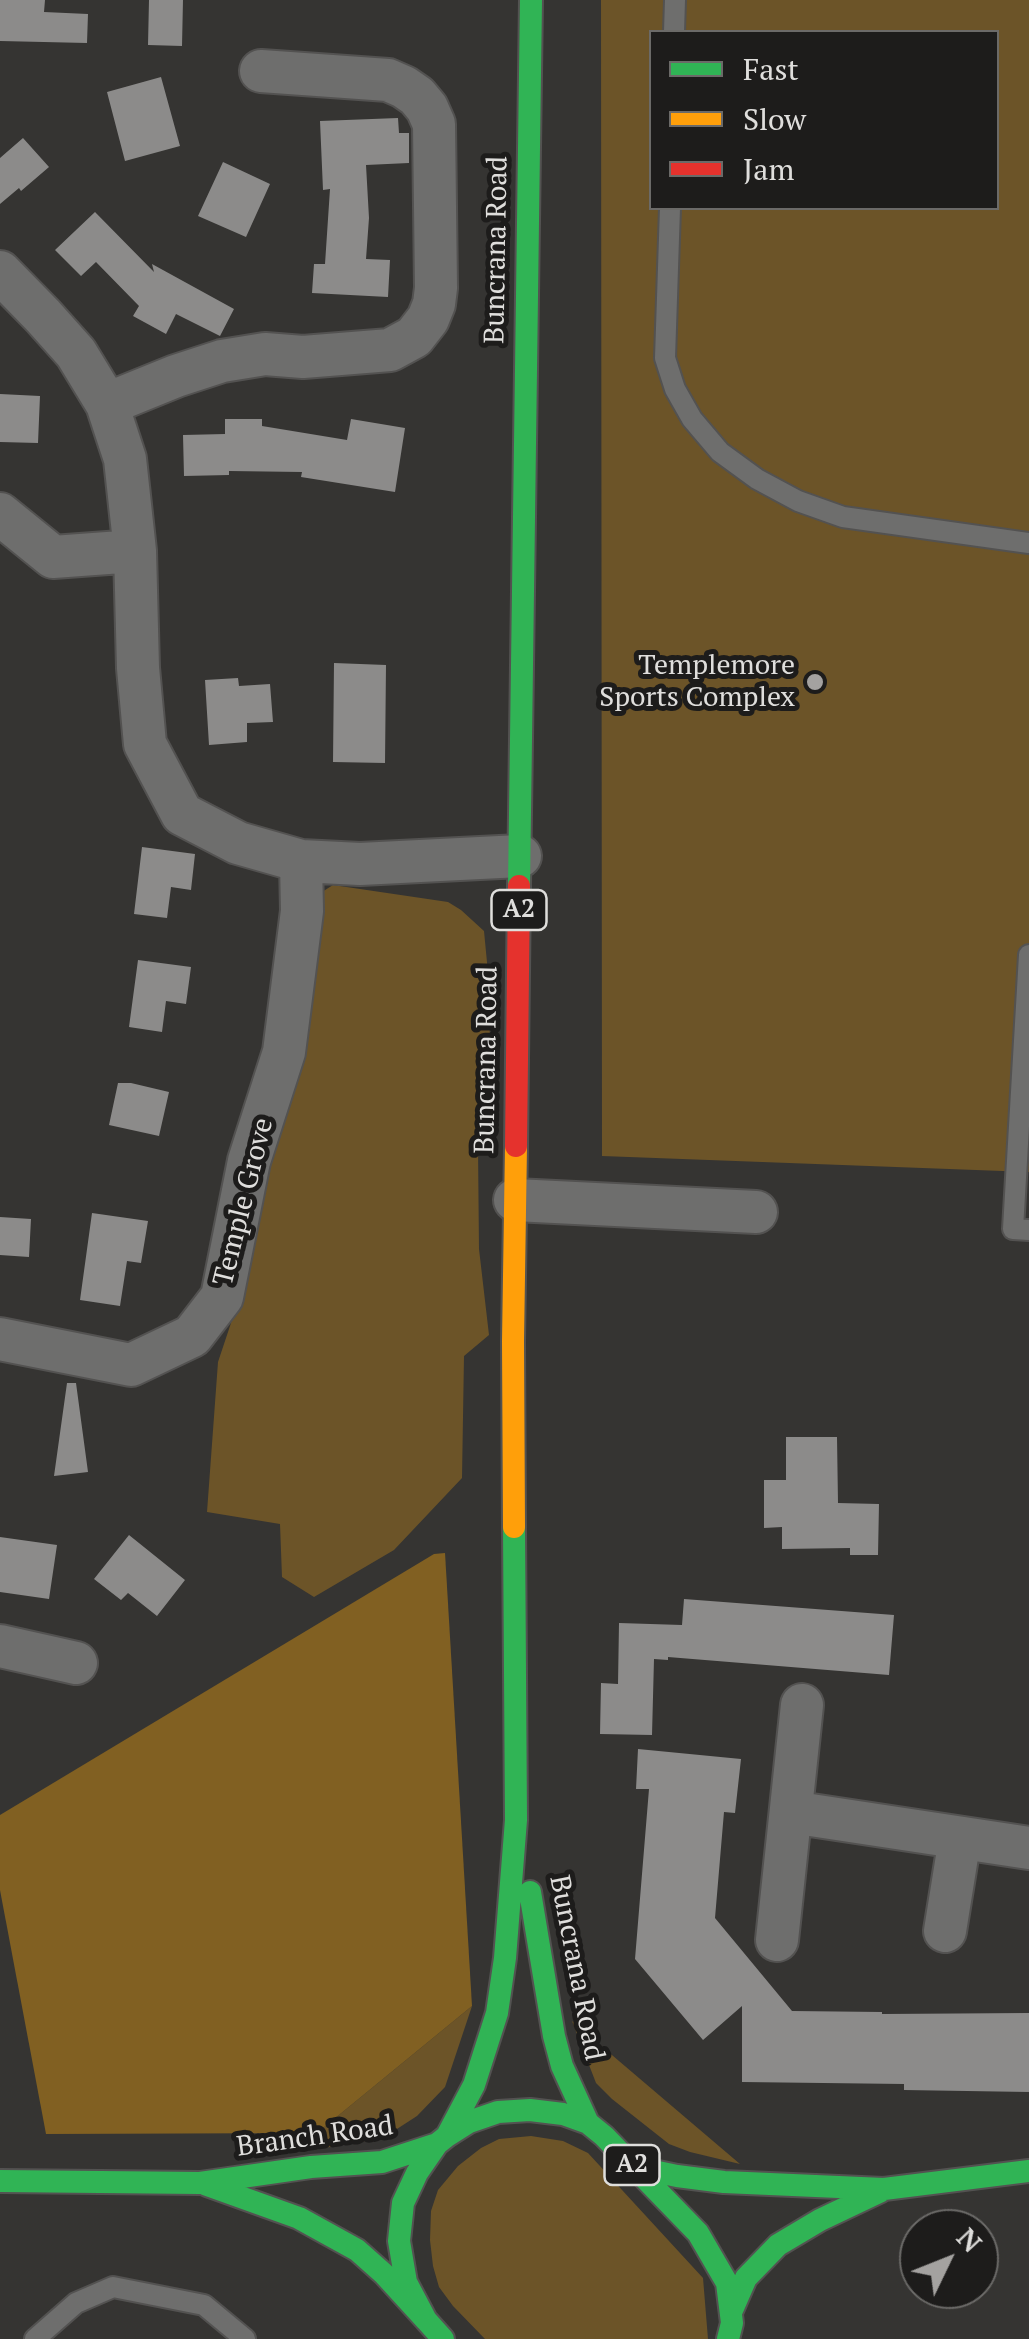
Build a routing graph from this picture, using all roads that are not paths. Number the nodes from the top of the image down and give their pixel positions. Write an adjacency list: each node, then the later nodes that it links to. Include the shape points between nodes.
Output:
1 (531, 0): 11 (main road, Buncrana Road / A2)
2 (675, 0): 3 (lane)
3 (674, 30)
4 (261, 71): 7 (street, via 388,80 427,108 434,124 436,288 428,319 414,337 390,350 222,361)
5 (670, 210): 9 (lane, via 666,358 692,419 720,452 798,501 843,517)
6 (0, 272): 7 (street, via 76,353)
7 (108, 404): 10 (street, via 125,459)
8 (0, 514): 10 (street, via 53,558)
9 (1029, 543)
10 (136, 551): 12 (street, via 145,744 182,814 238,843)
11 (520, 856): 12 (street); 14 (main road, Buncrana Road / A2)
12 (301, 861): 17 (street, Temple Grove, via 302,910 284,1052 250,1161 222,1297 192,1336 131,1365)
13 (1029, 955): 16 (lane, via 1013,1229)
14 (514, 1200): 15 (street); 22 (main road, Buncrana Road / A2)
15 (756, 1212)
16 (1029, 1230)
17 (0, 1339)
18 (0, 1646): 19 (street)
19 (76, 1664)
20 (802, 1704): 21 (street)
21 (790, 1812): 23 (street); 26 (street)
22 (516, 1820): 27 (main road, Buncrana Road / A2, via 554,2036); 28 (main road, Buncrana Road / A2, via 497,2013 474,2084)
23 (960, 1838): 24 (street); 25 (street)
24 (1029, 1848)
25 (945, 1931)
26 (777, 1940)
27 (588, 2123): 28 (main road, A2, via 563,2114 498,2112); 29 (main road, A2)
28 (442, 2140): 32 (main road, Branch Road, via 382,2162); 34 (main road, A2, via 403,2203 399,2241 406,2282)
29 (634, 2166): 33 (main road, via 724,2182); 35 (main road, A2, via 698,2233 727,2283)
30 (1029, 2170): 33 (main road)
31 (0, 2180): 32 (main road, Branch Road)
32 (200, 2182): 34 (main road, Branch Road, via 328,2232 357,2250)
33 (884, 2189): 35 (main road, via 762,2259 746,2278)
34 (426, 2320): 38 (main road, A2)
35 (732, 2328)
36 (35, 2339): 37 (lane, via 76,2303 113,2287 204,2305)
37 (244, 2339)
38 (443, 2339)

